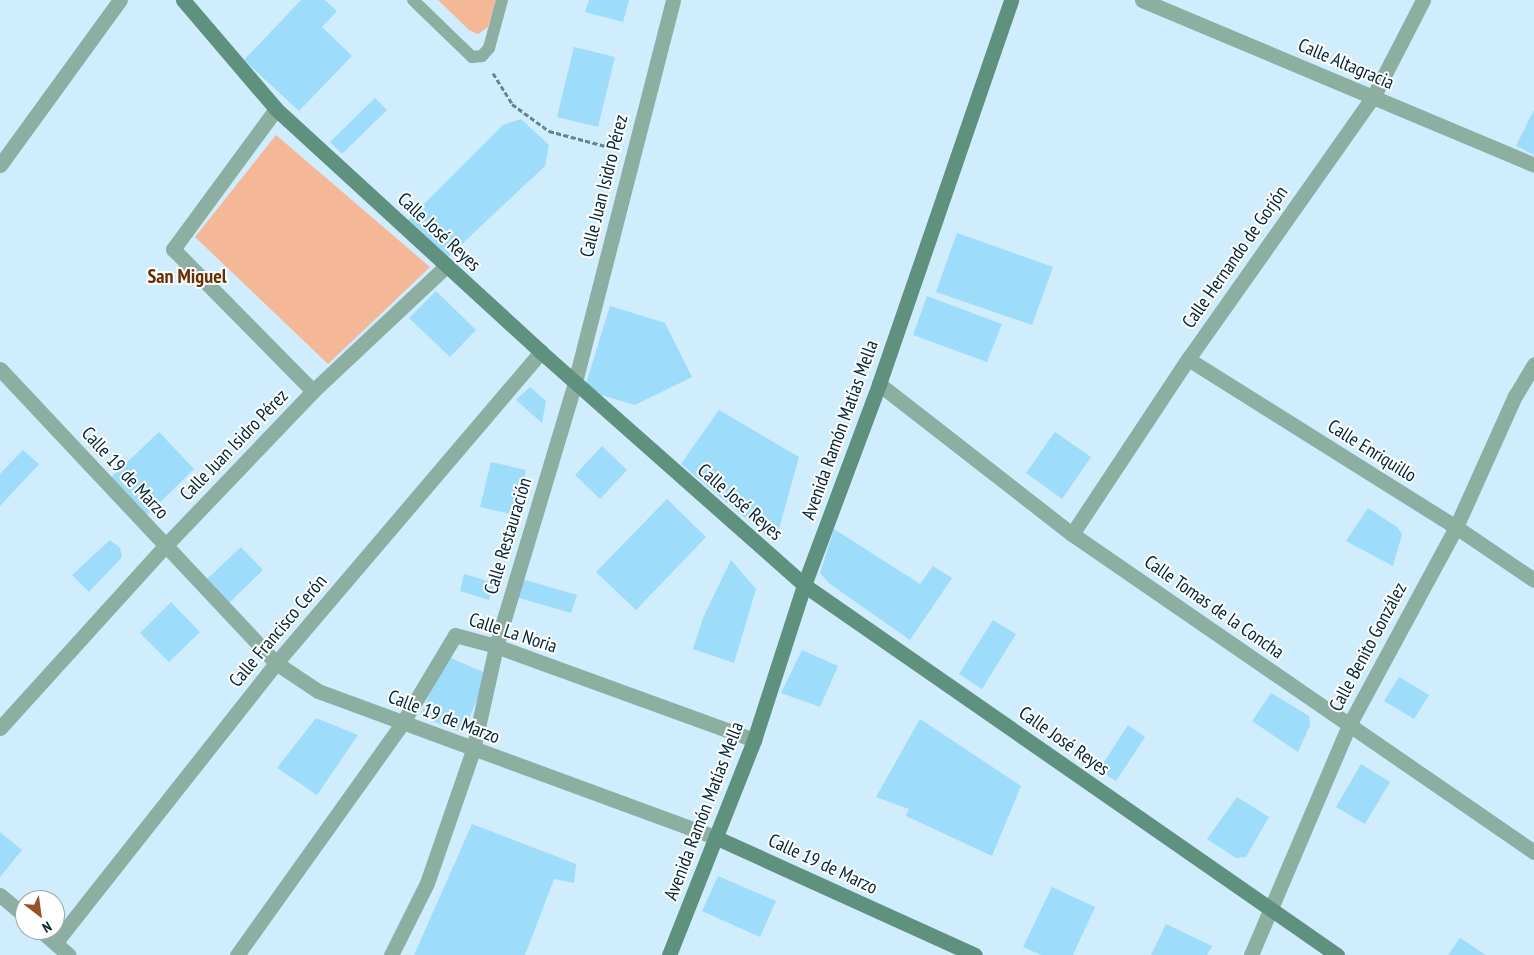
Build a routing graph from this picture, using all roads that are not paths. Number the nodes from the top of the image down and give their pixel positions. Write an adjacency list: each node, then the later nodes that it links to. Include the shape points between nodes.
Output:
1 (120, 0): 11 (street)
2 (184, 0): 10 (main road, Calle José Reyes)
3 (413, 0): 4 (lane, via 472,57 482,56 489,48)
4 (502, 0)
5 (673, 0): 18 (street, Calle Juan Isidro Pérez)
6 (1011, 0): 19 (main road, Avenida Ramón Matías Mella)
7 (1142, 0): 9 (street, Calle Altagracia)
8 (1423, 0): 9 (street, Calle Hernando de Gorjón)
9 (1373, 97): 12 (street, Calle Altagracia); 15 (street, Calle Hernando de Gorjón)
10 (276, 109): 13 (main road, Calle José Reyes); 20 (street, via 173,249)
11 (0, 164)
12 (1534, 165)
13 (446, 266): 14 (main road, Calle José Reyes); 20 (street, Calle Juan Isidro Pérez)
14 (541, 352): 18 (main road, Calle José Reyes); 27 (street, Calle Francisco Cerón)
15 (1188, 359): 21 (street, Calle Enriquillo); 22 (street, Calle Hernando de Gorjón)
16 (1534, 364): 21 (street, Calle Benito González, via 1515,396)
17 (0, 369): 23 (street, Calle 19 de Marzo)
18 (574, 382): 25 (main road, Calle José Reyes); 26 (street, Calle Restauración)
19 (879, 384): 22 (street, Calle Tomas de la Concha); 25 (main road, Avenida Ramón Matías Mella)
20 (313, 391): 23 (street, Calle Juan Isidro Pérez)
21 (1456, 527): 24 (street, Calle Enriquillo); 29 (street, Calle Benito González)
22 (1072, 534): 29 (street, Calle Tomas de la Concha)
23 (166, 545): 27 (street, Calle 19 de Marzo); 30 (street, Calle Juan Isidro Pérez)
24 (1534, 580)
25 (804, 585): 31 (main road, Avenida Ramón Matías Mella); 37 (main road, Calle José Reyes)
26 (496, 646): 28 (street, Calle La Noria, via 455,634); 31 (street, Calle La Noria); 32 (street, Calle Restauración)
27 (276, 663): 28 (street, Calle 19 de Marzo, via 318,691); 39 (street, Calle Francisco Cerón)
28 (403, 722): 32 (street, Calle 19 de Marzo); 41 (street, Calle La Noria)
29 (1349, 725): 34 (street, Calle Tomas de la Concha); 37 (street, Calle Benito González)
30 (0, 728)
31 (754, 740): 33 (main road, Avenida Ramón Matías Mella)
32 (473, 750): 33 (street, Calle 19 de Marzo); 42 (street, Calle Restauración, via 427,883)
33 (718, 838): 43 (main road, Avenida Ramón Matías Mella); 44 (main road, Calle 19 de Marzo)
34 (1534, 852)
35 (0, 894): 36 (street)
36 (15, 907)
37 (1272, 910): 45 (street, Calle Benito González); 46 (main road, Calle José Reyes)
38 (52, 940): 39 (street)
39 (55, 943): 40 (street)
40 (69, 955)
41 (237, 955)
42 (391, 955)
43 (668, 955)
44 (975, 955)
45 (1251, 955)
46 (1336, 955)

